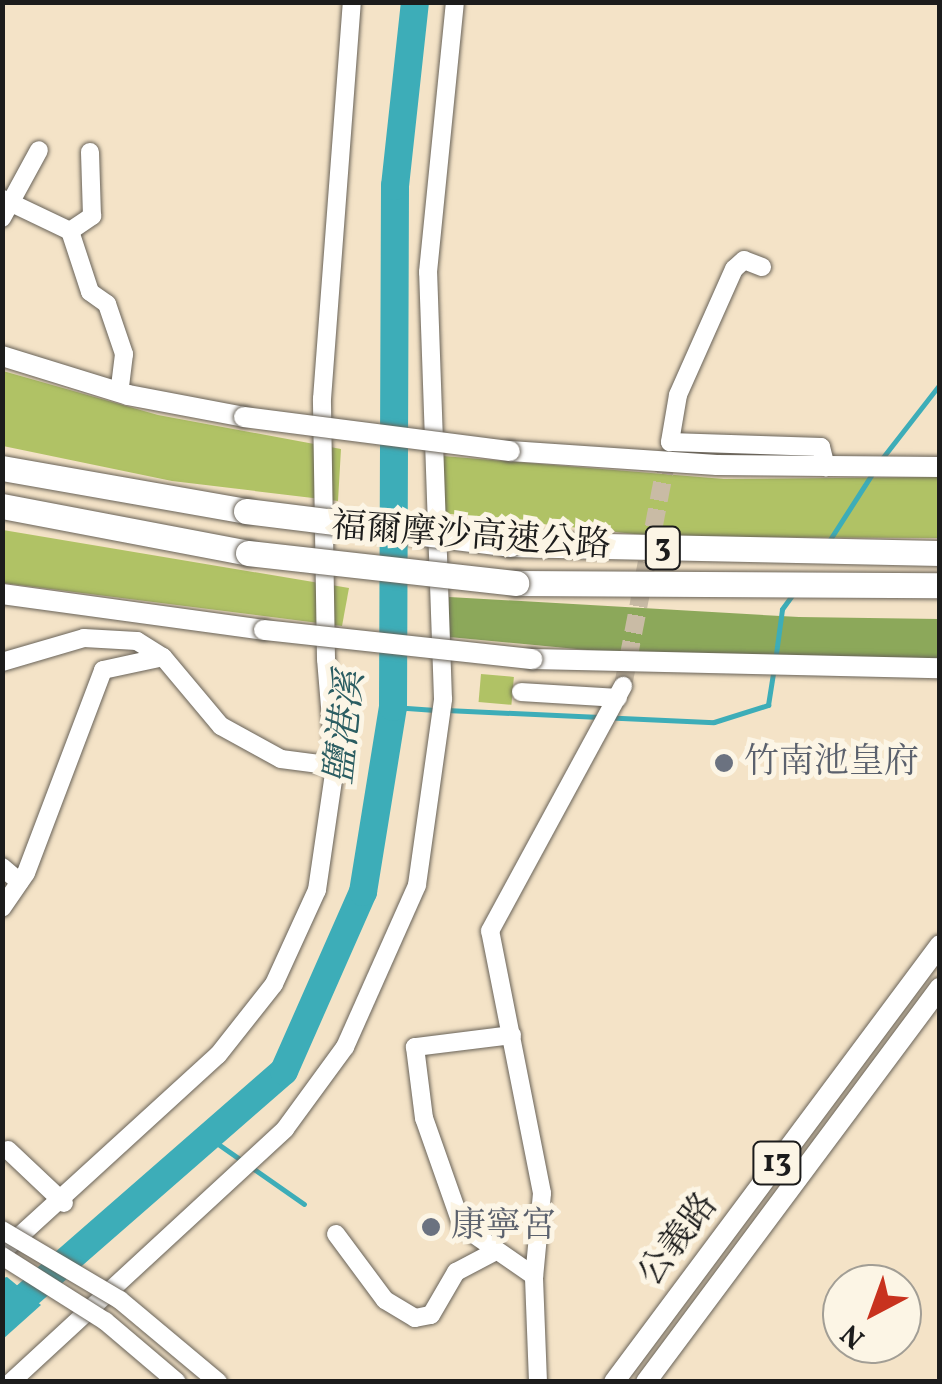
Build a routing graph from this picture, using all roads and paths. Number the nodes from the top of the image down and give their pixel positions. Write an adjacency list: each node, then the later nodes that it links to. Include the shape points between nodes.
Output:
1 (455, 2): 35 (street, via 428,272 442,726 417,885 401,932 324,1081 235,1181)
2 (346, 6): 21 (street, via 322,399 326,659)
3 (40, 150): 5 (street)
4 (90, 152): 6 (street, via 92,216)
5 (6, 207): 6 (street)
6 (70, 231): 9 (street, via 90,292 107,304 124,354)
7 (762, 267): 10 (street, via 744,260 734,269 678,395 670,442 821,447)
8 (2, 356): 9 (main road)
9 (118, 392): 10 (main road, bridge, via 244,417 510,451)
10 (826, 467): 11 (main road)
11 (940, 467)
12 (2, 468): 14 (highway, 福爾摩沙高速公路 / 3, bridge, via 246,511 510,544)
13 (2, 506): 15 (highway, 福爾摩沙高速公路 / 3, bridge, via 248,553 516,583)
14 (940, 553)
15 (940, 585)
16 (2, 594): 19 (main road, bridge, via 532,659)
17 (163, 657): 18 (street, via 138,641 84,638); 21 (street, via 221,726 281,758); 23 (street, via 103,670)
18 (2, 662)
19 (933, 668)
20 (521, 692): 27 (street, via 621,692 490,930)
21 (335, 766): 29 (street, via 317,890 274,984 218,1055)
22 (2, 868): 23 (street)
23 (20, 882): 24 (street)
24 (2, 908)
25 (940, 944): 39 (main road, 公義路 / 13)
26 (940, 988): 40 (main road, 公義路 / 13)
27 (512, 1035): 32 (street, via 415,1047 424,1118 462,1226); 34 (street, via 542,1193)
28 (8, 1150): 29 (street)
29 (64, 1203): 33 (street)
30 (2, 1230): 37 (street, bridge, via 120,1300)
31 (336, 1234): 32 (street, via 374,1289 416,1318 431,1315 456,1272)
32 (496, 1252): 34 (street)
33 (2, 1254): 36 (street, bridge, via 104,1320)
34 (534, 1276): 38 (street)
35 (11, 1382)
36 (177, 1382)
37 (218, 1382)
38 (538, 1382)
39 (614, 1382)
40 (646, 1382)

